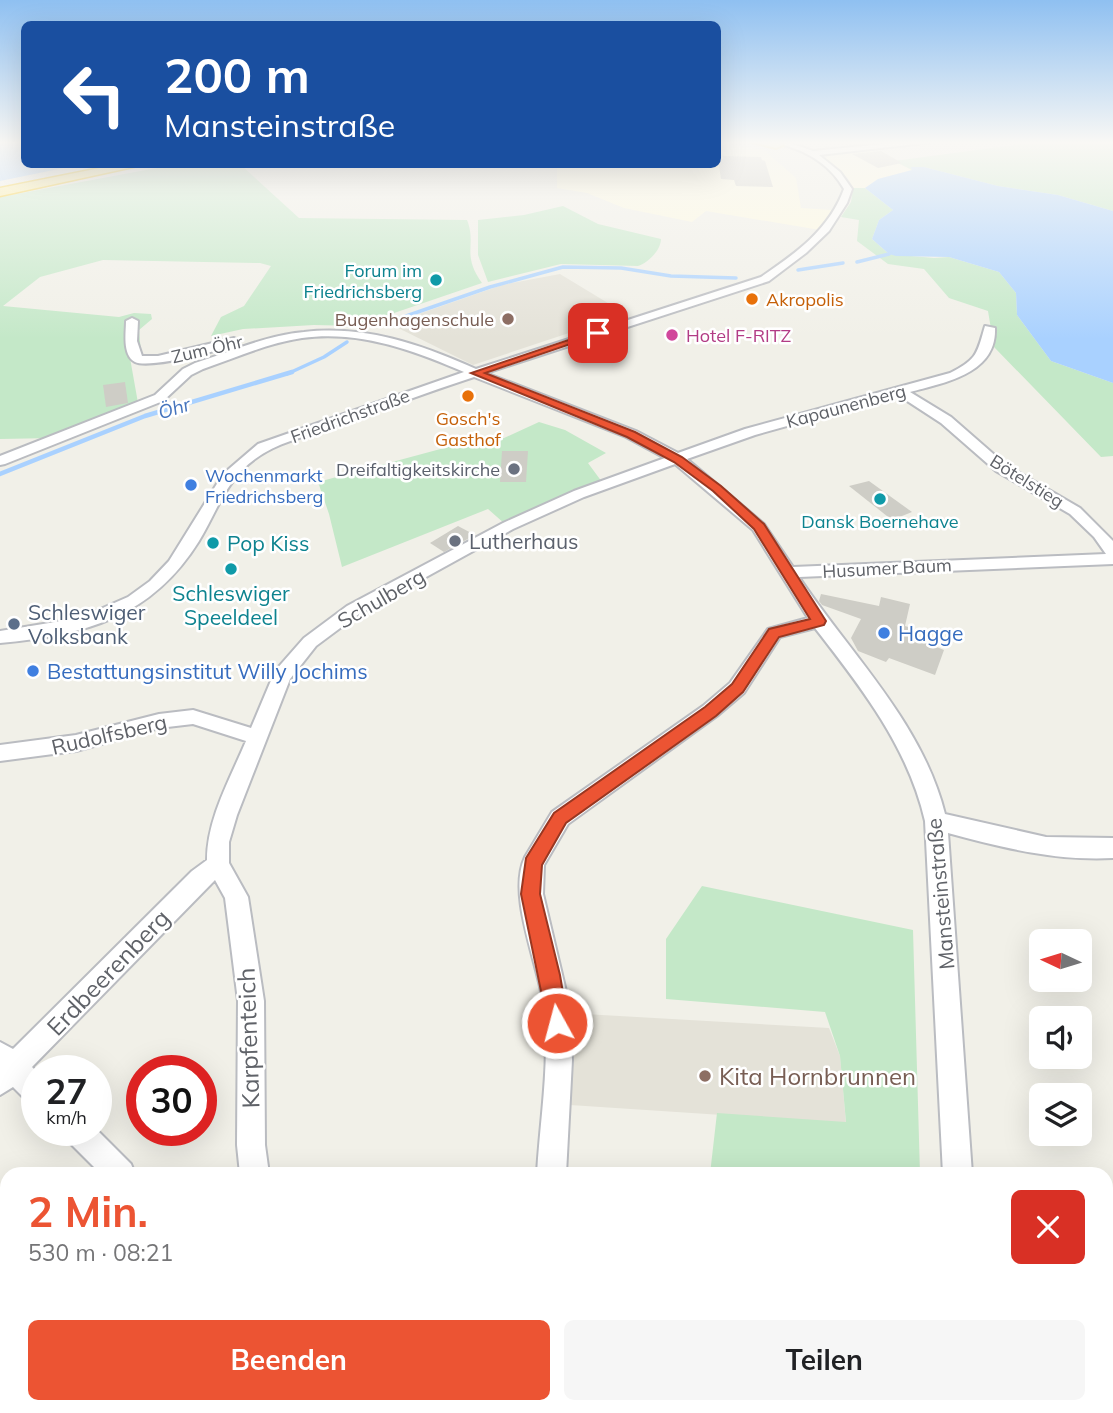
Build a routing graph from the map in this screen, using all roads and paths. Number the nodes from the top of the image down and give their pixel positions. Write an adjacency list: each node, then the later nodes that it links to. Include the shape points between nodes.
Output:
1 (841, 207): 5 (street, Friedrichstraße, via 809,246 765,279)
2 (132, 321): 4 (street, Zum Öhr, via 134,356 147,361 246,339)
3 (989, 328): 6 (street, Kapaunenberg, via 984,349 970,368)
4 (269, 343): 5 (street, Zum Öhr, via 302,335 361,335 421,349); 8 (street, via 199,366 159,398)
5 (476, 373): 7 (street, via 631,434); 13 (street, Friedrichstraße, via 264,447 242,460 214,493 177,565 123,608 88,624)
6 (901, 392): 7 (street, Kapaunenberg, via 750,432); 9 (street, Bötelstieg, via 946,420 1001,468 1075,510)
7 (678, 459): 11 (street, via 759,527); 14 (street, Schulberg, via 579,494 508,526 353,610 310,642 282,676)
8 (0, 461)
9 (1113, 552)
10 (1113, 559): 11 (street, Husumer Baum)
11 (790, 572): 12 (street, Mansteinstraße)
12 (819, 621): 16 (street, Mansteinstraße, via 911,750); 24 (street, via 774,633 737,688 560,818 533,863 531,894 556,1004 559,1060)
13 (0, 637)
14 (256, 737): 15 (street, Rudolfsberg, via 193,717 66,745); 18 (street, Schulberg, via 218,842)
15 (0, 752)
16 (936, 821): 17 (street, via 1027,844 1088,851); 25 (street, Mansteinstraße)
17 (1113, 848)
18 (218, 864): 19 (street, Erdbeerenberg); 23 (street, Karpfenteich, via 236,897 251,1001)
19 (5, 1068): 20 (street)
20 (21, 1080)
21 (93, 1146): 22 (street)
22 (114, 1167)
23 (254, 1167)
24 (551, 1167)
25 (958, 1167)

